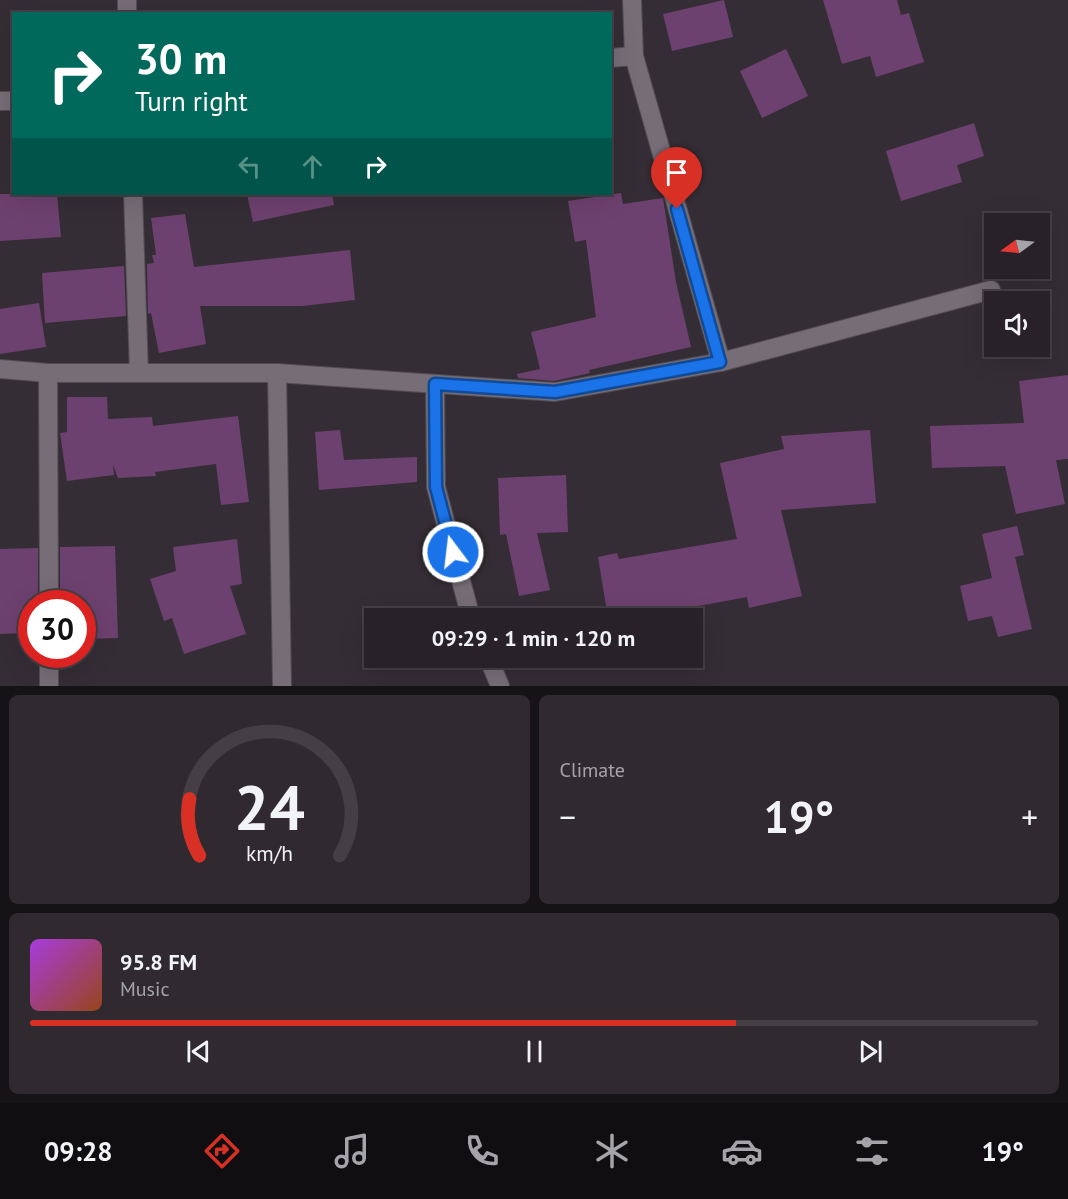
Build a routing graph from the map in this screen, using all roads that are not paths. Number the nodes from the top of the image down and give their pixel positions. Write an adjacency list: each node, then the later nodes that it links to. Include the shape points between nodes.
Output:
1 (632, 0): 2 (street)
2 (634, 56): 3 (street); 6 (street)
3 (612, 58)
4 (133, 195): 9 (street)
5 (991, 290): 6 (street)
6 (720, 362): 11 (street, via 555,392)
7 (0, 369): 8 (street)
8 (48, 373): 9 (street); 12 (street)
9 (139, 373): 10 (street)
10 (277, 373): 11 (street); 17 (street)
11 (435, 384): 13 (street, via 436,487)
12 (49, 590)
13 (468, 608)
14 (49, 668): 16 (street)
15 (493, 668): 18 (street)
16 (49, 686)
17 (282, 686)
18 (500, 686)

